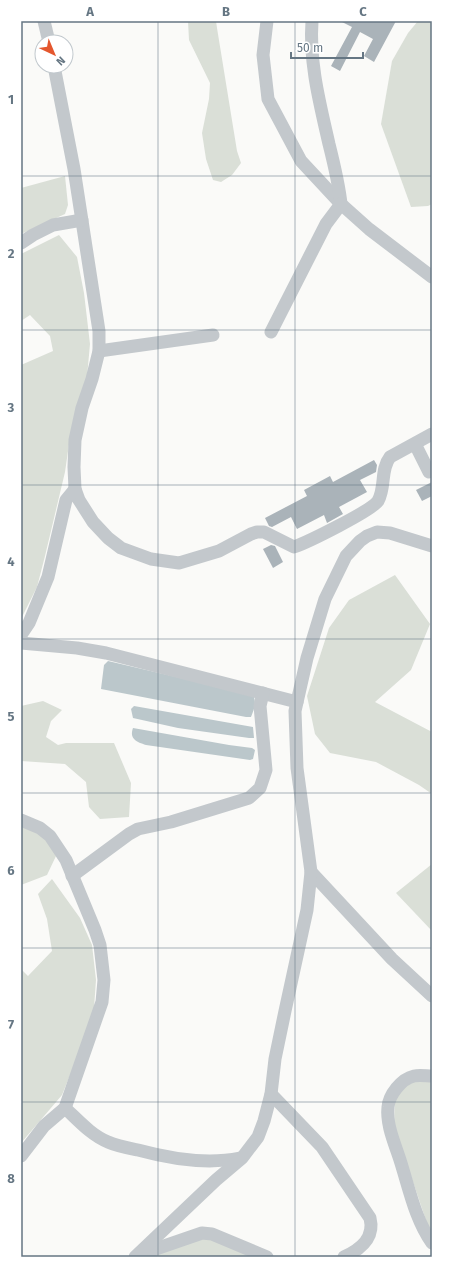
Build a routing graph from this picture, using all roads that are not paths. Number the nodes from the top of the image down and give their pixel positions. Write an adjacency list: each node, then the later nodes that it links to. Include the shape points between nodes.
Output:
1 (44, 21): 4 (street)
2 (267, 21): 6 (street, via 263,56 268,99 301,161)
3 (312, 21): 6 (street, via 311,40 320,105 340,188)
4 (47, 34)
5 (56, 74): 7 (street)
6 (341, 204): 9 (street); 10 (street, via 326,224)
7 (82, 220): 8 (street, via 53,225); 12 (street, via 99,331)
8 (21, 243)
9 (432, 277)
10 (271, 332)
11 (213, 335): 12 (street)
12 (99, 351): 16 (street, via 75,440)
13 (432, 434): 14 (street)
14 (415, 444): 15 (street); 16 (street, via 390,457 386,462 383,486 377,502 306,542 294,547 264,532 257,532 219,551 179,563 151,559 121,548 93,522)
15 (429, 472)
16 (75, 489): 18 (street, via 66,500 48,576 29,623)
17 (432, 546): 21 (street, via 390,532 377,532 360,541 346,556 325,599 306,658)
18 (21, 635)
19 (21, 643): 20 (street, via 77,648)
20 (264, 693): 21 (street); 24 (street, via 260,706 266,770 264,780 256,793 238,802 138,829)
21 (297, 702): 23 (street, via 297,768)
22 (21, 820): 24 (street, via 40,828 50,836 66,860)
23 (311, 872): 25 (street, via 392,959); 27 (street, via 307,910)
24 (72, 876): 28 (street, via 100,945 104,980 102,1002)
25 (432, 996)
26 (432, 1076): 31 (street, via 413,1076 402,1083 390,1098 387,1114 414,1206)
27 (271, 1094): 30 (street, via 258,1137); 34 (street, via 322,1147 370,1218 372,1225 368,1239)
28 (65, 1108): 29 (street, via 44,1126); 30 (street, via 94,1134 108,1142 181,1160 225,1161)
29 (21, 1156)
30 (242, 1158): 32 (street)
31 (432, 1243)
32 (136, 1256): 33 (street, via 202,1233 212,1234)
33 (267, 1257)
34 (344, 1257)

